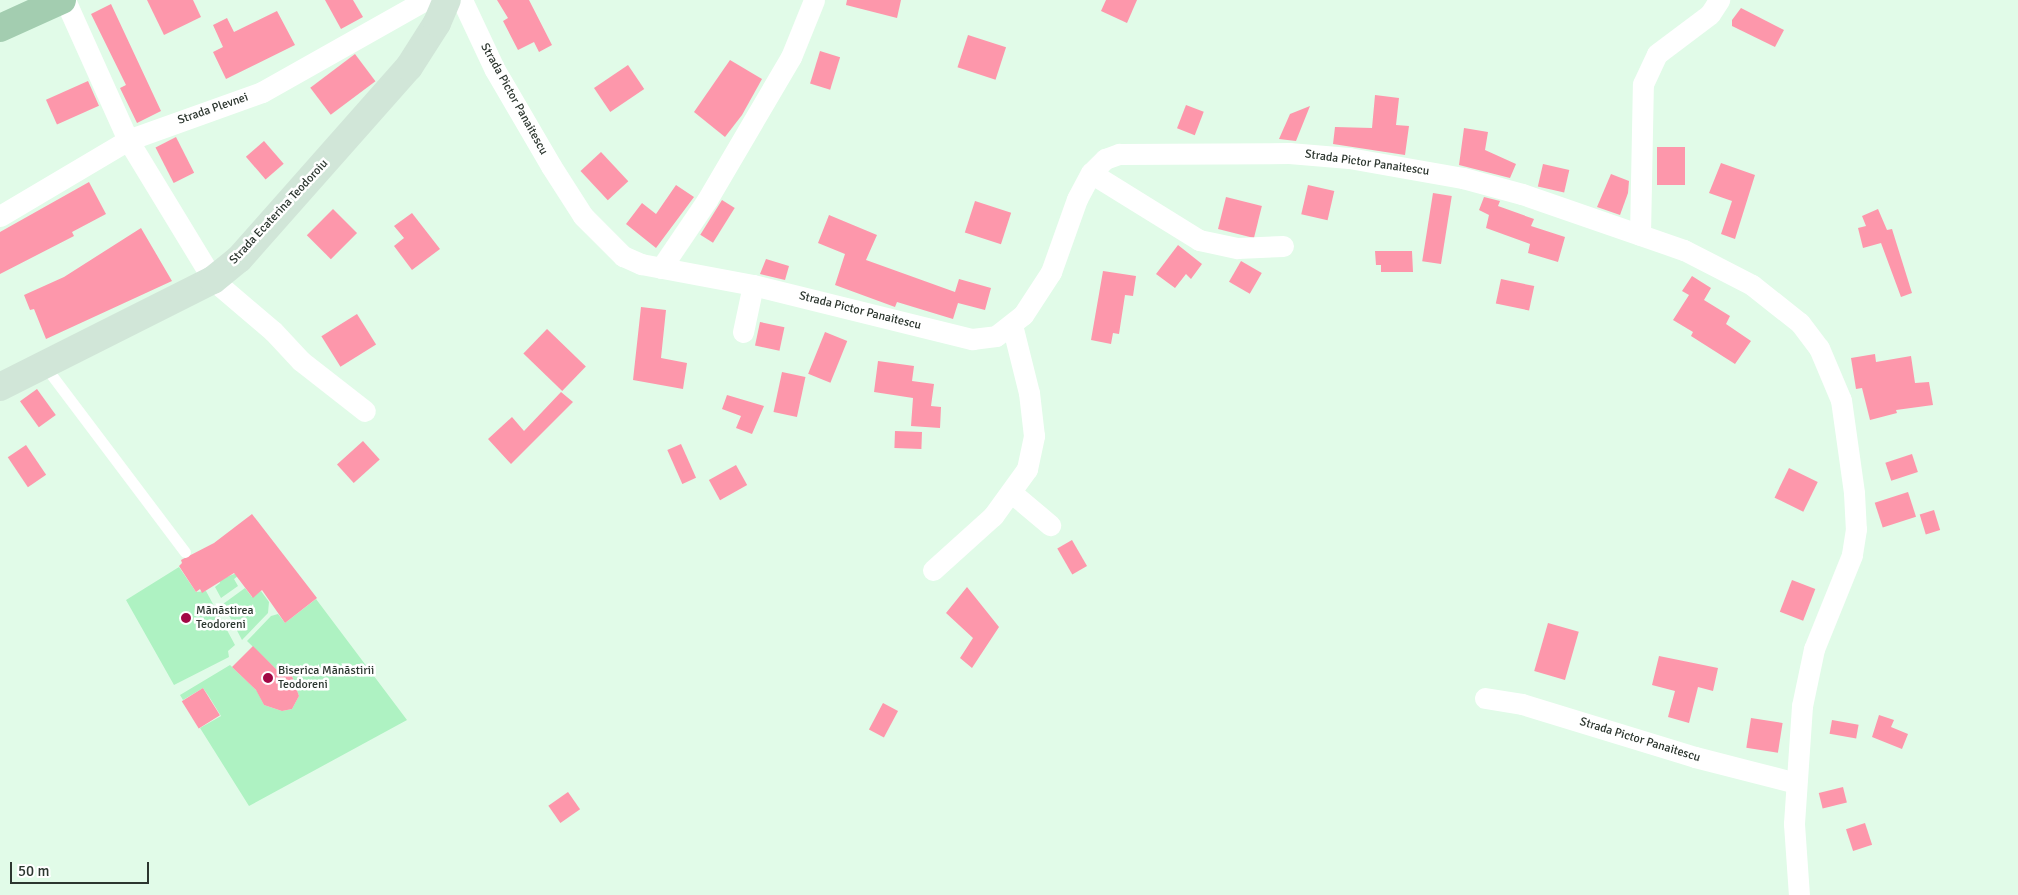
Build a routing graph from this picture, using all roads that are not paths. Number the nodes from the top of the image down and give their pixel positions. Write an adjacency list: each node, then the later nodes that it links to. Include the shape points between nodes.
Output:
1 (64, 0): 7 (main road); 8 (street)
2 (424, 0): 8 (street, Strada Plevnei, via 262,92)
3 (447, 0): 14 (street, Strada Ecaterina Teodoroiu, via 437,23 409,67 239,258)
4 (462, 0): 13 (street, Strada Pictor Panaitescu, via 523,122 583,216 624,256)
5 (814, 0): 13 (street, via 791,57 707,200)
6 (1719, 0): 11 (street, via 1710,14 1658,54 1646,76 1641,106)
7 (0, 28)
8 (128, 140): 10 (street, Strada Plevnei); 14 (street)
9 (1092, 174): 11 (street, Strada Pictor Panaitescu, via 1105,159 1140,153 1280,152 1349,158 1463,178); 12 (street, via 1199,240 1236,248); 16 (street, Strada Pictor Panaitescu, via 1077,200 1051,272 1035,299)
10 (0, 216)
11 (1640, 235): 26 (street, Strada Pictor Panaitescu, via 1724,268 1778,304 1800,323 1819,348 1841,400 1856,529 1852,555 1814,649 1802,706)
12 (1283, 246)
13 (661, 268): 15 (street, Strada Pictor Panaitescu)
14 (213, 280): 18 (street, Strada Ecaterina Teodoroiu); 20 (street, via 301,361)
15 (753, 285): 16 (street, Strada Pictor Panaitescu, via 972,339 996,336); 17 (street)
16 (1012, 325): 21 (street, via 1029,393 1034,436 1027,469)
17 (742, 332)
18 (44, 365): 19 (street, Strada Ecaterina Teodoroiu); 23 (lane)
19 (0, 387)
20 (365, 411)
21 (1012, 493): 22 (street); 24 (street, via 993,516)
22 (1050, 525)
23 (185, 552)
24 (933, 570)
25 (1485, 698): 26 (street, Strada Pictor Panaitescu, via 1522,704 1695,757)
26 (1796, 782): 27 (street, Strada Pictor Panaitescu, via 1794,824)
27 (1799, 895)

